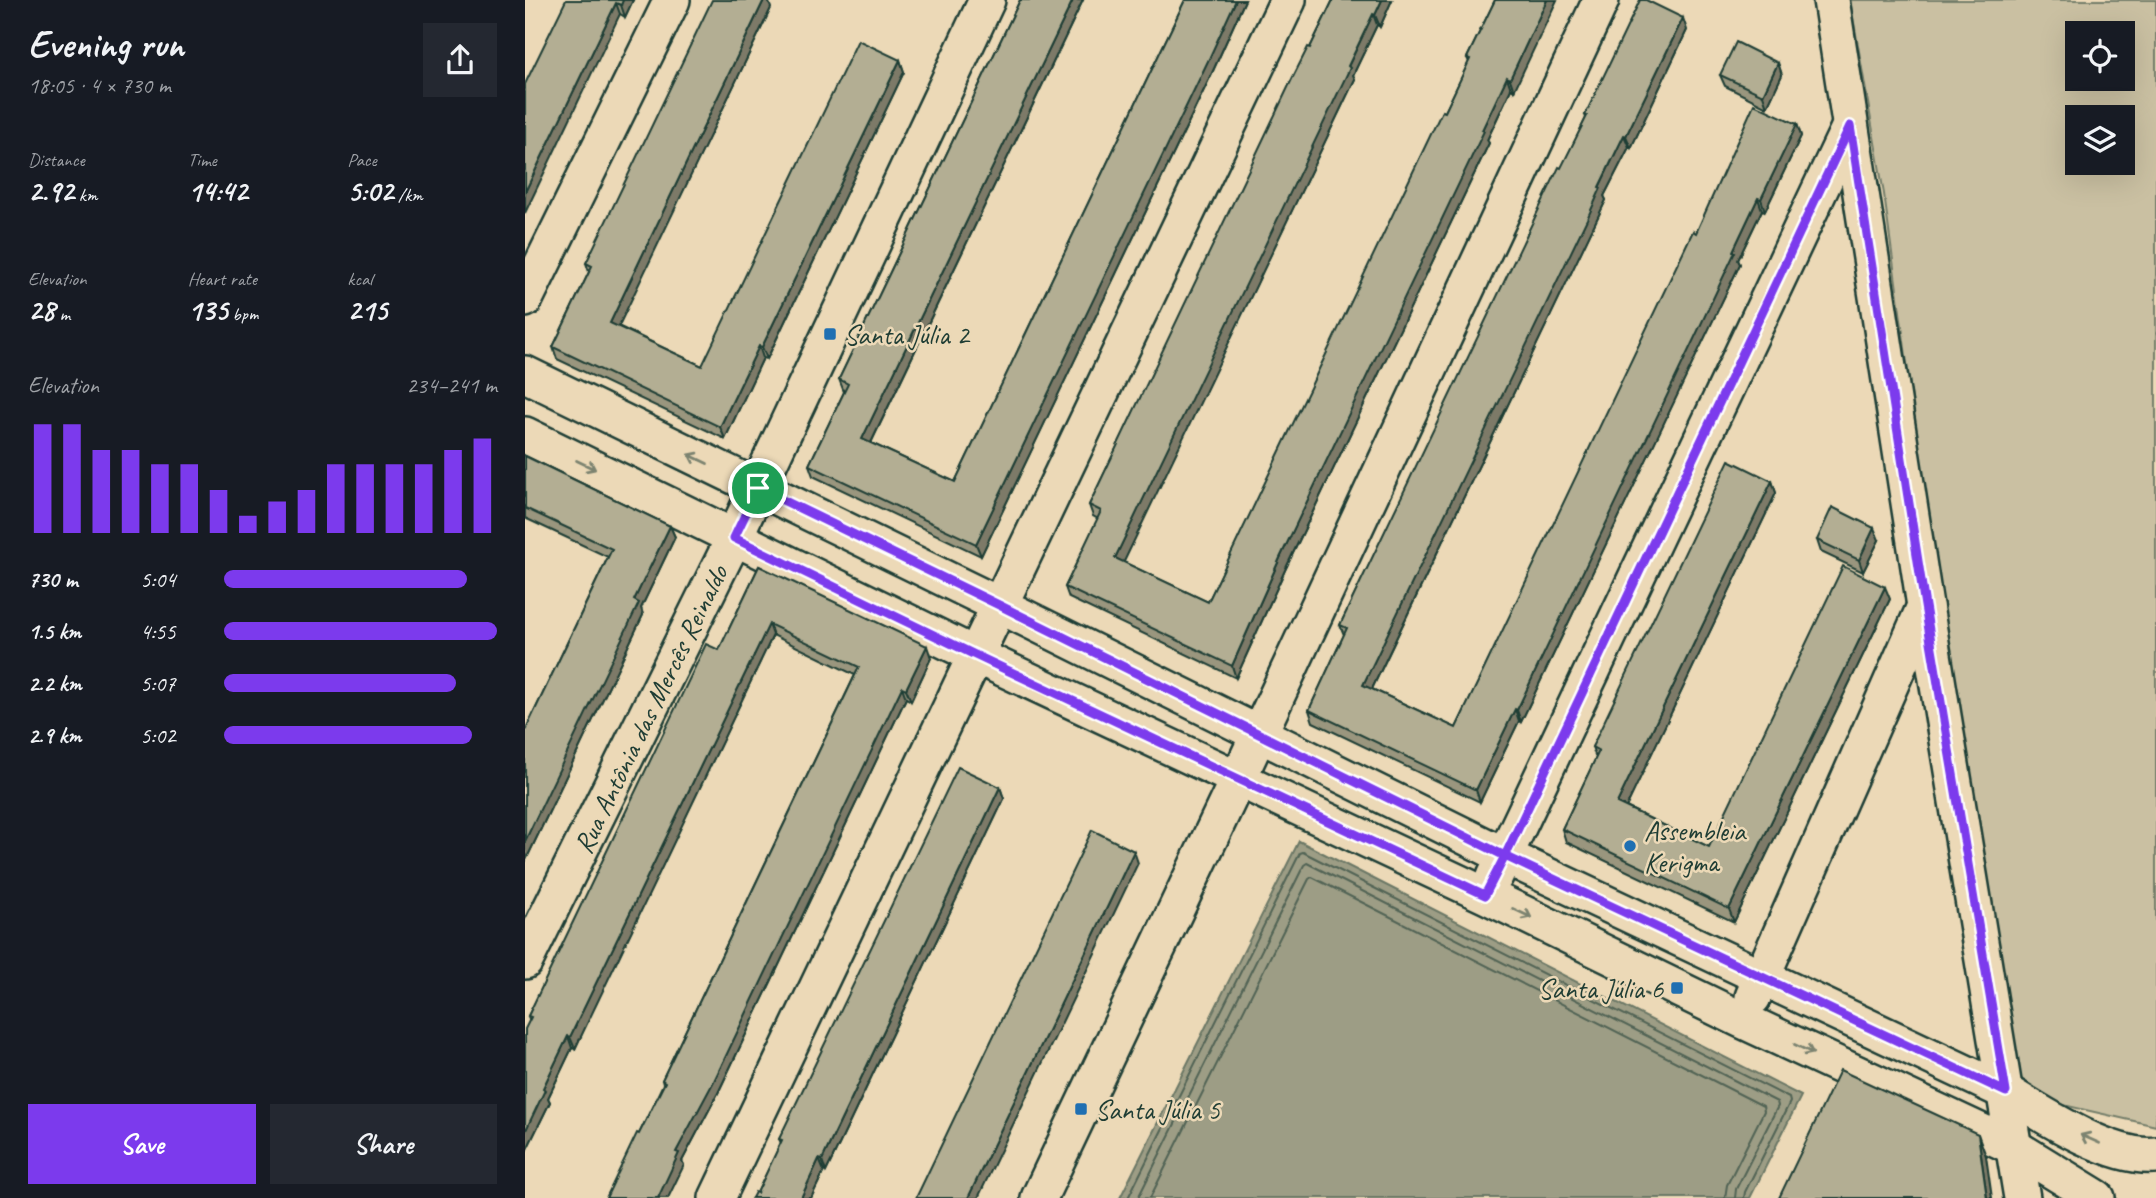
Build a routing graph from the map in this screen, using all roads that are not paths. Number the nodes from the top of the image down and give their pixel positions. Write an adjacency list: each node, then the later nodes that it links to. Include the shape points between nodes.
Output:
1 (673, 0): 7 (street)
2 (987, 0): 10 (street, Rua Antônia das Mercês Reinaldo)
3 (1289, 0): 12 (street)
4 (1601, 0): 15 (street)
5 (1831, 0): 6 (street)
6 (1850, 126): 13 (street); 17 (street)
7 (525, 299)
8 (525, 374): 10 (street, one-way to 8)
9 (525, 435): 11 (street, one-way to 11)
10 (758, 488): 11 (street, Rua Antônia das Mercês Reinaldo); 12 (street)
11 (734, 538): 14 (street); 19 (street, Rua Antônia das Mercês Reinaldo)
12 (1001, 606): 14 (street); 15 (street)
13 (1925, 606): 20 (street); 22 (street)
14 (975, 655): 16 (street); 25 (street)
15 (1258, 733): 16 (street); 17 (street)
16 (1238, 779): 18 (street); 26 (street)
17 (1505, 856): 18 (street); 20 (street)
18 (1485, 895): 21 (street, one-way to 21)
19 (525, 961)
20 (1763, 977): 21 (street); 22 (street)
21 (1742, 1020): 23 (street, one-way to 23)
22 (2006, 1092): 23 (street); 24 (street, one-way to 22, via 2099,1144)
23 (2014, 1146): 27 (street); 28 (street)
24 (2156, 1155)
25 (717, 1198)
26 (1039, 1198)
27 (2022, 1198)
28 (2097, 1198)

